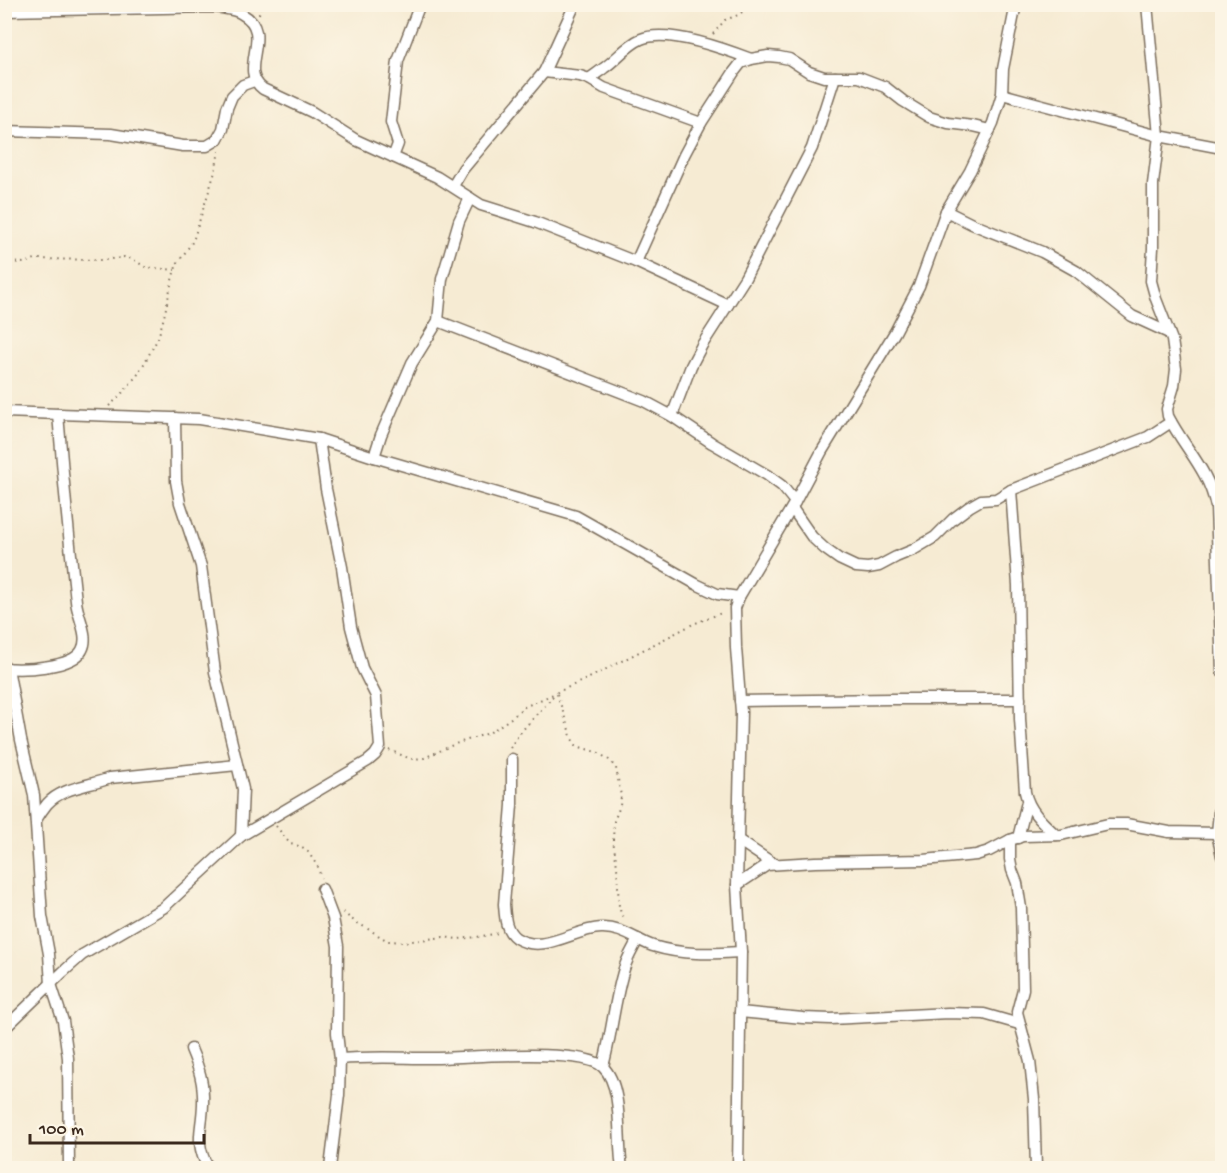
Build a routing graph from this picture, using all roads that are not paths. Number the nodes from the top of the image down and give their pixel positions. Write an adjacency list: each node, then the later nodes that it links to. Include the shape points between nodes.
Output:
1 (420, 4): 17 (street, via 398,61 391,122 398,144)
2 (575, 4): 7 (street)
3 (1016, 4): 11 (street)
4 (1148, 4): 15 (street)
5 (4, 11): 10 (street, via 215,7 240,12 257,36 252,64)
6 (751, 59): 8 (street, via 789,59 809,72); 9 (street, via 705,43 647,37); 12 (street, via 741,63)
7 (544, 72): 9 (street); 18 (street)
8 (835, 77): 14 (street, via 872,81 929,117); 22 (street, via 812,148)
9 (589, 79): 12 (street)
10 (255, 81): 13 (street, via 243,85 232,96 223,129 217,140 207,146 111,134); 17 (street, via 257,86)
11 (1002, 93): 14 (street); 15 (street)
12 (701, 123): 21 (street)
13 (4, 130)
14 (990, 130): 20 (street)
15 (1159, 136): 16 (street); 24 (street, via 1153,184 1151,281)
16 (1222, 148)
17 (393, 157): 18 (street)
18 (453, 186): 19 (street)
19 (470, 198): 21 (street); 23 (street, via 442,279)
20 (946, 212): 24 (street, via 1042,252 1076,271 1132,316); 33 (street, via 919,286)
21 (636, 262): 22 (street)
22 (728, 305): 27 (street, via 702,345)
23 (438, 321): 27 (street, via 644,401); 31 (street, via 412,363)
24 (1169, 333): 29 (street, via 1176,369 1167,409)
25 (4, 412): 26 (street)
26 (58, 414): 28 (street); 35 (street, via 71,564 84,642 75,659 65,663)
27 (672, 416): 33 (street, via 767,475 782,486)
28 (175, 418): 30 (street); 40 (street, via 176,481 201,566 215,672)
29 (1171, 422): 32 (street, via 1148,436); 36 (street, via 1208,479 1215,500)
30 (319, 438): 31 (street); 46 (street, via 351,627 362,668 375,696 380,747 368,761)
31 (374, 457): 34 (street, via 576,516 706,589)
32 (1011, 490): 33 (street, via 969,507 914,550 868,568 856,567 825,549 812,537); 37 (street)
33 (794, 505): 34 (street)
34 (737, 602): 38 (street)
35 (6, 668): 43 (street)
36 (1222, 671)
37 (1020, 699): 38 (street); 42 (street)
38 (740, 701): 48 (street)
39 (512, 759): 53 (street, via 504,904 509,931 517,938 542,943 602,928)
40 (237, 765): 43 (street, via 110,778 56,797); 46 (street, via 243,789)
41 (1222, 782): 44 (street)
42 (1027, 802): 45 (street); 47 (street)
43 (36, 820): 55 (street)
44 (1216, 833): 45 (street, via 1108,824); 49 (street)
45 (1056, 835): 47 (street)
46 (241, 836): 55 (street, via 163,908 82,955)
47 (1014, 839): 50 (street, via 976,855); 57 (street, via 1011,870 1021,908 1023,989 1017,1012)
48 (738, 840): 50 (street); 51 (street)
49 (1222, 856)
50 (774, 864): 51 (street, via 766,865)
51 (737, 885): 54 (street)
52 (322, 889): 60 (street, via 338,946)
53 (634, 937): 54 (street, via 678,952); 61 (street)
54 (741, 952): 56 (street)
55 (51, 984): 58 (street); 62 (street, via 63,1021 68,1058)
56 (740, 1012): 57 (street, via 831,1019 984,1014); 66 (street)
57 (1019, 1024): 67 (street, via 1030,1061)
58 (4, 1029)
59 (191, 1049): 63 (street, via 202,1086 200,1146)
60 (340, 1059): 61 (street, via 555,1055 596,1061); 64 (street)
61 (603, 1066): 65 (street, via 618,1102)
62 (69, 1168)
63 (208, 1168)
64 (330, 1168)
65 (622, 1168)
66 (738, 1168)
67 (1036, 1168)

